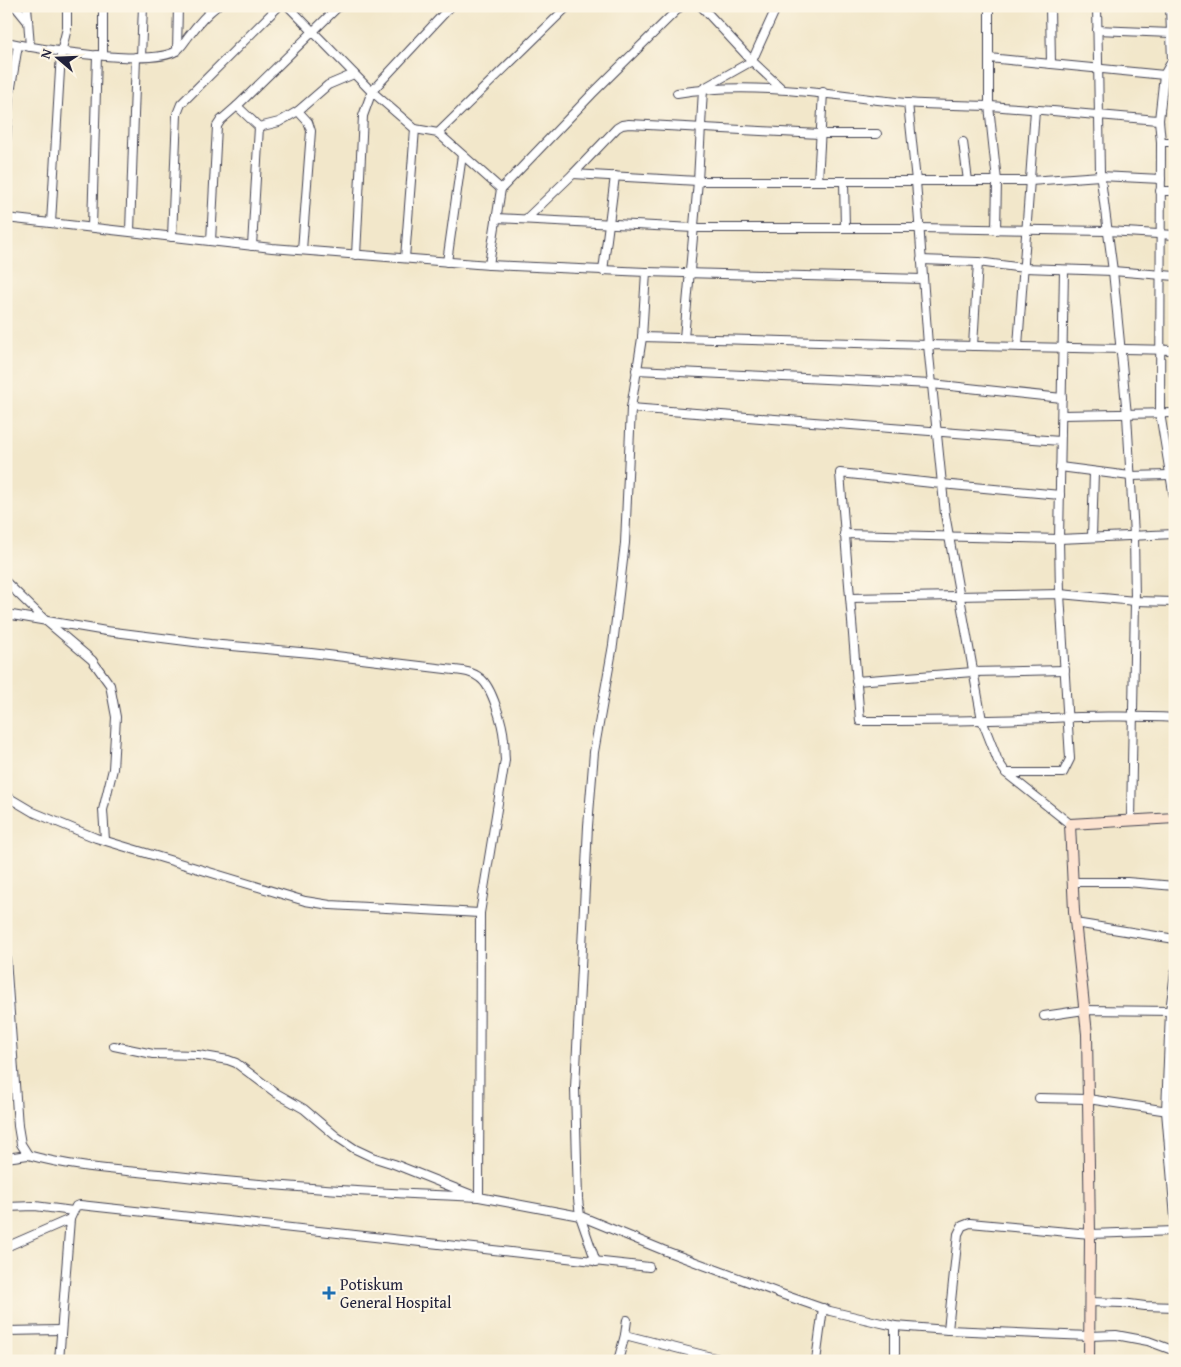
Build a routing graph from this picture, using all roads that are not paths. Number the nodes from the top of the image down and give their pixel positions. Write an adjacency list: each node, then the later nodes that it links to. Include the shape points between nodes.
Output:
1 (16, 6): 20 (street)
2 (27, 6): 20 (street)
3 (67, 6): 28 (street, via 67,28)
4 (103, 6): 29 (street)
5 (143, 6): 30 (street)
6 (178, 6): 27 (street)
7 (217, 6): 27 (street, via 206,14)
8 (279, 6): 90 (street, via 181,104 177,114)
9 (288, 6): 22 (street)
10 (339, 6): 22 (street)
11 (451, 6): 40 (street)
12 (568, 6): 53 (street)
13 (681, 6): 72 (street)
14 (701, 6): 32 (street)
15 (777, 6): 32 (street)
16 (989, 6): 31 (street)
17 (1050, 6): 34 (street)
18 (1097, 6): 21 (street)
19 (1170, 6): 23 (street)
20 (28, 22): 26 (street)
21 (1098, 30): 23 (street); 35 (street)
22 (314, 32): 36 (street); 44 (street)
23 (1171, 33): 33 (street)
24 (6, 42): 25 (street)
25 (18, 45): 26 (street); 56 (street)
26 (30, 47): 28 (street)
27 (177, 51): 30 (street)
28 (61, 53): 29 (street); 78 (street)
29 (100, 55): 30 (street); 80 (street)
30 (138, 57): 86 (street)
31 (989, 58): 34 (street); 45 (street)
32 (752, 61): 38 (street); 39 (street)
33 (1173, 61): 37 (street)
34 (1051, 64): 35 (street)
35 (1098, 68): 37 (street); 48 (street)
36 (354, 74): 40 (street); 47 (street, via 328,85)
37 (1164, 75): 49 (street)
38 (703, 89): 39 (street); 42 (street); 52 (street)
39 (782, 89): 41 (street)
40 (372, 91): 51 (street); 94 (street, via 363,116)
41 (823, 92): 43 (street); 54 (street)
42 (677, 93)
43 (908, 103): 45 (street); 68 (street)
44 (237, 106): 50 (street); 91 (street, via 217,126)
45 (989, 106): 46 (street); 70 (street)
46 (1034, 110): 48 (street); 71 (street)
47 (298, 111): 50 (street, via 279,122); 93 (street, via 311,131)
48 (1099, 115): 49 (street); 63 (street)
49 (1159, 120): 58 (street)
50 (259, 127): 92 (street)
51 (415, 129): 53 (street); 95 (street)
52 (700, 129): 54 (street); 61 (street, via 622,125); 65 (street)
53 (438, 133): 60 (street)
54 (820, 134): 55 (street); 66 (street)
55 (877, 134)
56 (6, 142)
57 (963, 142): 69 (street)
58 (1161, 142): 59 (street); 64 (street)
59 (1175, 142)
60 (462, 155): 72 (street); 97 (street)
61 (574, 174): 62 (street); 77 (street)
62 (615, 176): 65 (street); 79 (street)
63 (1100, 176): 64 (street); 71 (street); 87 (street)
64 (1160, 179): 73 (street)
65 (698, 180): 66 (street); 81 (street)
66 (818, 181): 67 (street)
67 (844, 181): 68 (street); 82 (street)
68 (916, 181): 69 (street); 83 (street)
69 (968, 181): 70 (street)
70 (996, 181): 71 (street); 84 (street)
71 (1030, 181): 85 (street)
72 (501, 189): 76 (street)
73 (1160, 191): 74 (street); 88 (street)
74 (1175, 192)
75 (6, 218): 78 (street)
76 (496, 218): 77 (street); 99 (street)
77 (526, 219): 79 (street)
78 (51, 222): 80 (street)
79 (609, 224): 81 (street); 102 (street)
80 (92, 227): 86 (street)
81 (694, 228): 82 (street); 105 (street)
82 (845, 228): 83 (street)
83 (919, 228): 84 (street); 96 (street)
84 (996, 230): 85 (street)
85 (1026, 230): 87 (street); 100 (street)
86 (130, 231): 90 (street)
87 (1108, 232): 88 (street); 103 (street)
88 (1160, 234): 89 (street); 106 (street)
89 (1175, 235)
90 (172, 237): 91 (street)
91 (211, 241): 92 (street)
92 (252, 246): 93 (street)
93 (302, 250): 94 (street)
94 (356, 255): 95 (street)
95 (405, 258): 97 (street)
96 (921, 260): 98 (street); 108 (street)
97 (447, 262): 99 (street)
98 (978, 262): 100 (street); 112 (street)
99 (489, 265): 102 (street)
100 (1024, 268): 101 (street); 113 (street)
101 (1064, 270): 103 (street); 114 (street)
102 (603, 271): 104 (street)
103 (1113, 271): 106 (street); 115 (street)
104 (646, 272): 105 (street); 109 (street)
105 (690, 273): 108 (street); 110 (street)
106 (1161, 275): 107 (street); 116 (street)
107 (1175, 276)
108 (923, 278): 111 (street)
109 (642, 337): 110 (street); 118 (street)
110 (684, 338): 111 (street)
111 (928, 345): 112 (street); 119 (street)
112 (973, 346): 113 (street)
113 (1018, 346): 114 (street)
114 (1063, 347): 115 (street); 120 (street)
115 (1120, 348): 116 (street); 125 (street)
116 (1160, 350): 117 (street); 122 (street)
117 (1175, 350)
118 (636, 370): 119 (street); 121 (street)
119 (932, 384): 120 (street); 126 (street)
120 (1062, 398): 124 (street)
121 (631, 408): 126 (street); 182 (street, via 625,543 613,645 594,752 588,826 575,1088)
122 (1160, 413): 123 (street); 125 (street); 130 (street)
123 (1175, 413)
124 (1062, 415): 125 (street); 127 (street)
125 (1127, 415): 131 (street)
126 (937, 432): 127 (street); 132 (street)
127 (1060, 441): 128 (street)
128 (1060, 467): 129 (street); 133 (street)
129 (1094, 472): 131 (street); 139 (street)
130 (1170, 475): 131 (street); 134 (street)
131 (1130, 476): 137 (street)
132 (941, 484): 133 (street); 135 (street, via 840,473); 138 (street)
133 (1060, 495): 140 (street)
134 (1175, 504)
135 (844, 534): 138 (street); 144 (street)
136 (1175, 534): 137 (street)
137 (1134, 535): 139 (street); 145 (street)
138 (949, 537): 140 (street); 143 (street)
139 (1092, 537): 140 (street)
140 (1059, 539): 142 (street)
141 (6, 582): 148 (street)
142 (1060, 594): 143 (street); 145 (street); 149 (street)
143 (959, 597): 144 (street); 150 (street)
144 (850, 598): 151 (street)
145 (1135, 601): 146 (street); 153 (street)
146 (1175, 602)
147 (6, 614): 148 (street)
148 (46, 621): 161 (street, via 92,660 110,685 116,717 113,769 103,810); 164 (street, via 210,644 454,670 481,678 489,688 504,738 504,760)
149 (1064, 670): 150 (street); 152 (street)
150 (973, 672): 151 (street); 155 (street)
151 (856, 681): 155 (street, via 860,721)
152 (1068, 716): 153 (street); 155 (street); 156 (street, via 1070,759 1063,773)
153 (1133, 716): 154 (street); 159 (street)
154 (1175, 718)
155 (982, 720): 156 (street)
156 (1006, 773): 160 (street)
157 (6, 796): 161 (street, via 33,812)
158 (1175, 818): 159 (street)
159 (1131, 820): 160 (street)
160 (1070, 824): 162 (street)
161 (105, 840): 164 (street, via 330,906)
162 (1073, 882): 163 (street); 165 (street)
163 (1175, 886)
164 (480, 913): 179 (street)
165 (1075, 923): 166 (street); 169 (street)
166 (1175, 939)
167 (6, 958): 177 (street, via 18,1126 21,1144)
168 (1175, 972): 170 (street)
169 (1084, 1010): 170 (street); 171 (street); 174 (street)
170 (1172, 1011): 175 (street)
171 (1044, 1016)
172 (114, 1046): 179 (street, via 153,1054 198,1055 236,1063 304,1108 355,1149)
173 (1039, 1098): 174 (street)
174 (1088, 1099): 175 (street); 185 (street)
175 (1166, 1111): 176 (street); 183 (street)
176 (1175, 1112)
177 (28, 1155): 178 (street); 179 (street, via 56,1163 211,1180)
178 (6, 1158)
179 (479, 1197): 182 (street)
180 (6, 1207): 181 (street, via 35,1206)
181 (71, 1215): 186 (street); 187 (street, via 80,1204); 194 (street)
182 (580, 1216): 187 (street); 191 (street)
183 (1175, 1218)
184 (1175, 1231): 185 (street)
185 (1090, 1234): 189 (street); 195 (street, via 970,1223 962,1226 958,1234)
186 (6, 1247)
187 (596, 1262): 188 (street)
188 (649, 1267)
189 (1089, 1302): 190 (street); 198 (street)
190 (1175, 1307)
191 (823, 1308): 193 (street); 203 (street)
192 (627, 1320): 197 (street)
193 (895, 1326): 195 (street); 204 (street)
194 (61, 1330): 196 (street); 200 (street)
195 (948, 1330): 198 (street)
196 (6, 1331)
197 (625, 1335): 201 (street); 202 (street)
198 (1089, 1336): 199 (street, via 1116,1335); 205 (street)
199 (1175, 1351)
200 (59, 1361)
201 (618, 1361)
202 (727, 1361)
203 (816, 1361)
204 (895, 1361)
205 (1089, 1361)

